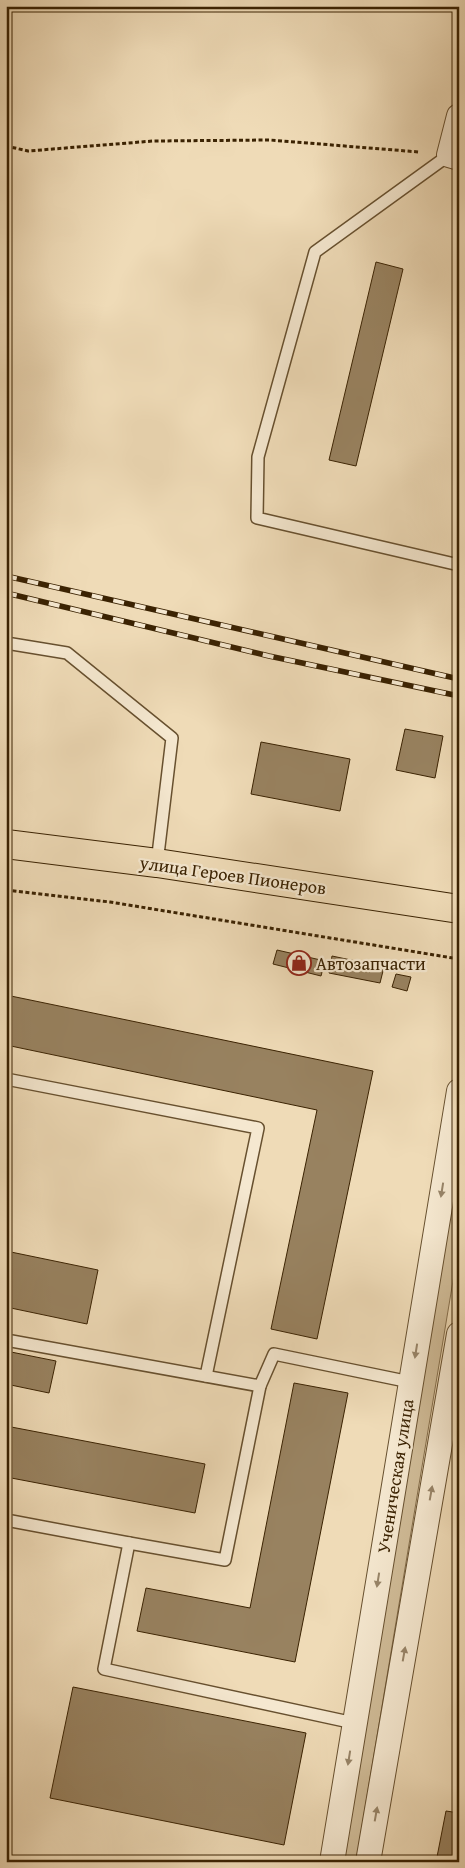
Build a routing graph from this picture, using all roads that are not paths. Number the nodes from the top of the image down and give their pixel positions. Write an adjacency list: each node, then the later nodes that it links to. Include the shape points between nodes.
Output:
1 (459, 116): 2 (street)
2 (454, 156): 3 (lane, via 315,252 258,457 257,518)
3 (459, 565)
4 (6, 643): 6 (lane, via 67,654 172,738)
5 (6, 844): 6 (main road, улица Героев Пионеров)
6 (157, 863): 7 (main road, улица Героев Пионеров)
7 (459, 909)
8 (6, 1080): 12 (lane, via 258,1128)
9 (459, 1091): 13 (street, Ученическая улица, one-way to 13)
10 (459, 1335): 19 (street, one-way to 10)
11 (6, 1340): 12 (lane)
12 (206, 1376): 14 (lane)
13 (410, 1382): 14 (lane, via 274,1354); 17 (street, Ученическая улица, one-way to 17)
14 (260, 1386): 16 (lane, via 225,1560)
15 (6, 1520): 16 (lane)
16 (129, 1543): 17 (lane, via 104,1669)
17 (354, 1723): 18 (street, Ученическая улица, one-way to 18)
18 (332, 1862)
19 (368, 1862)

